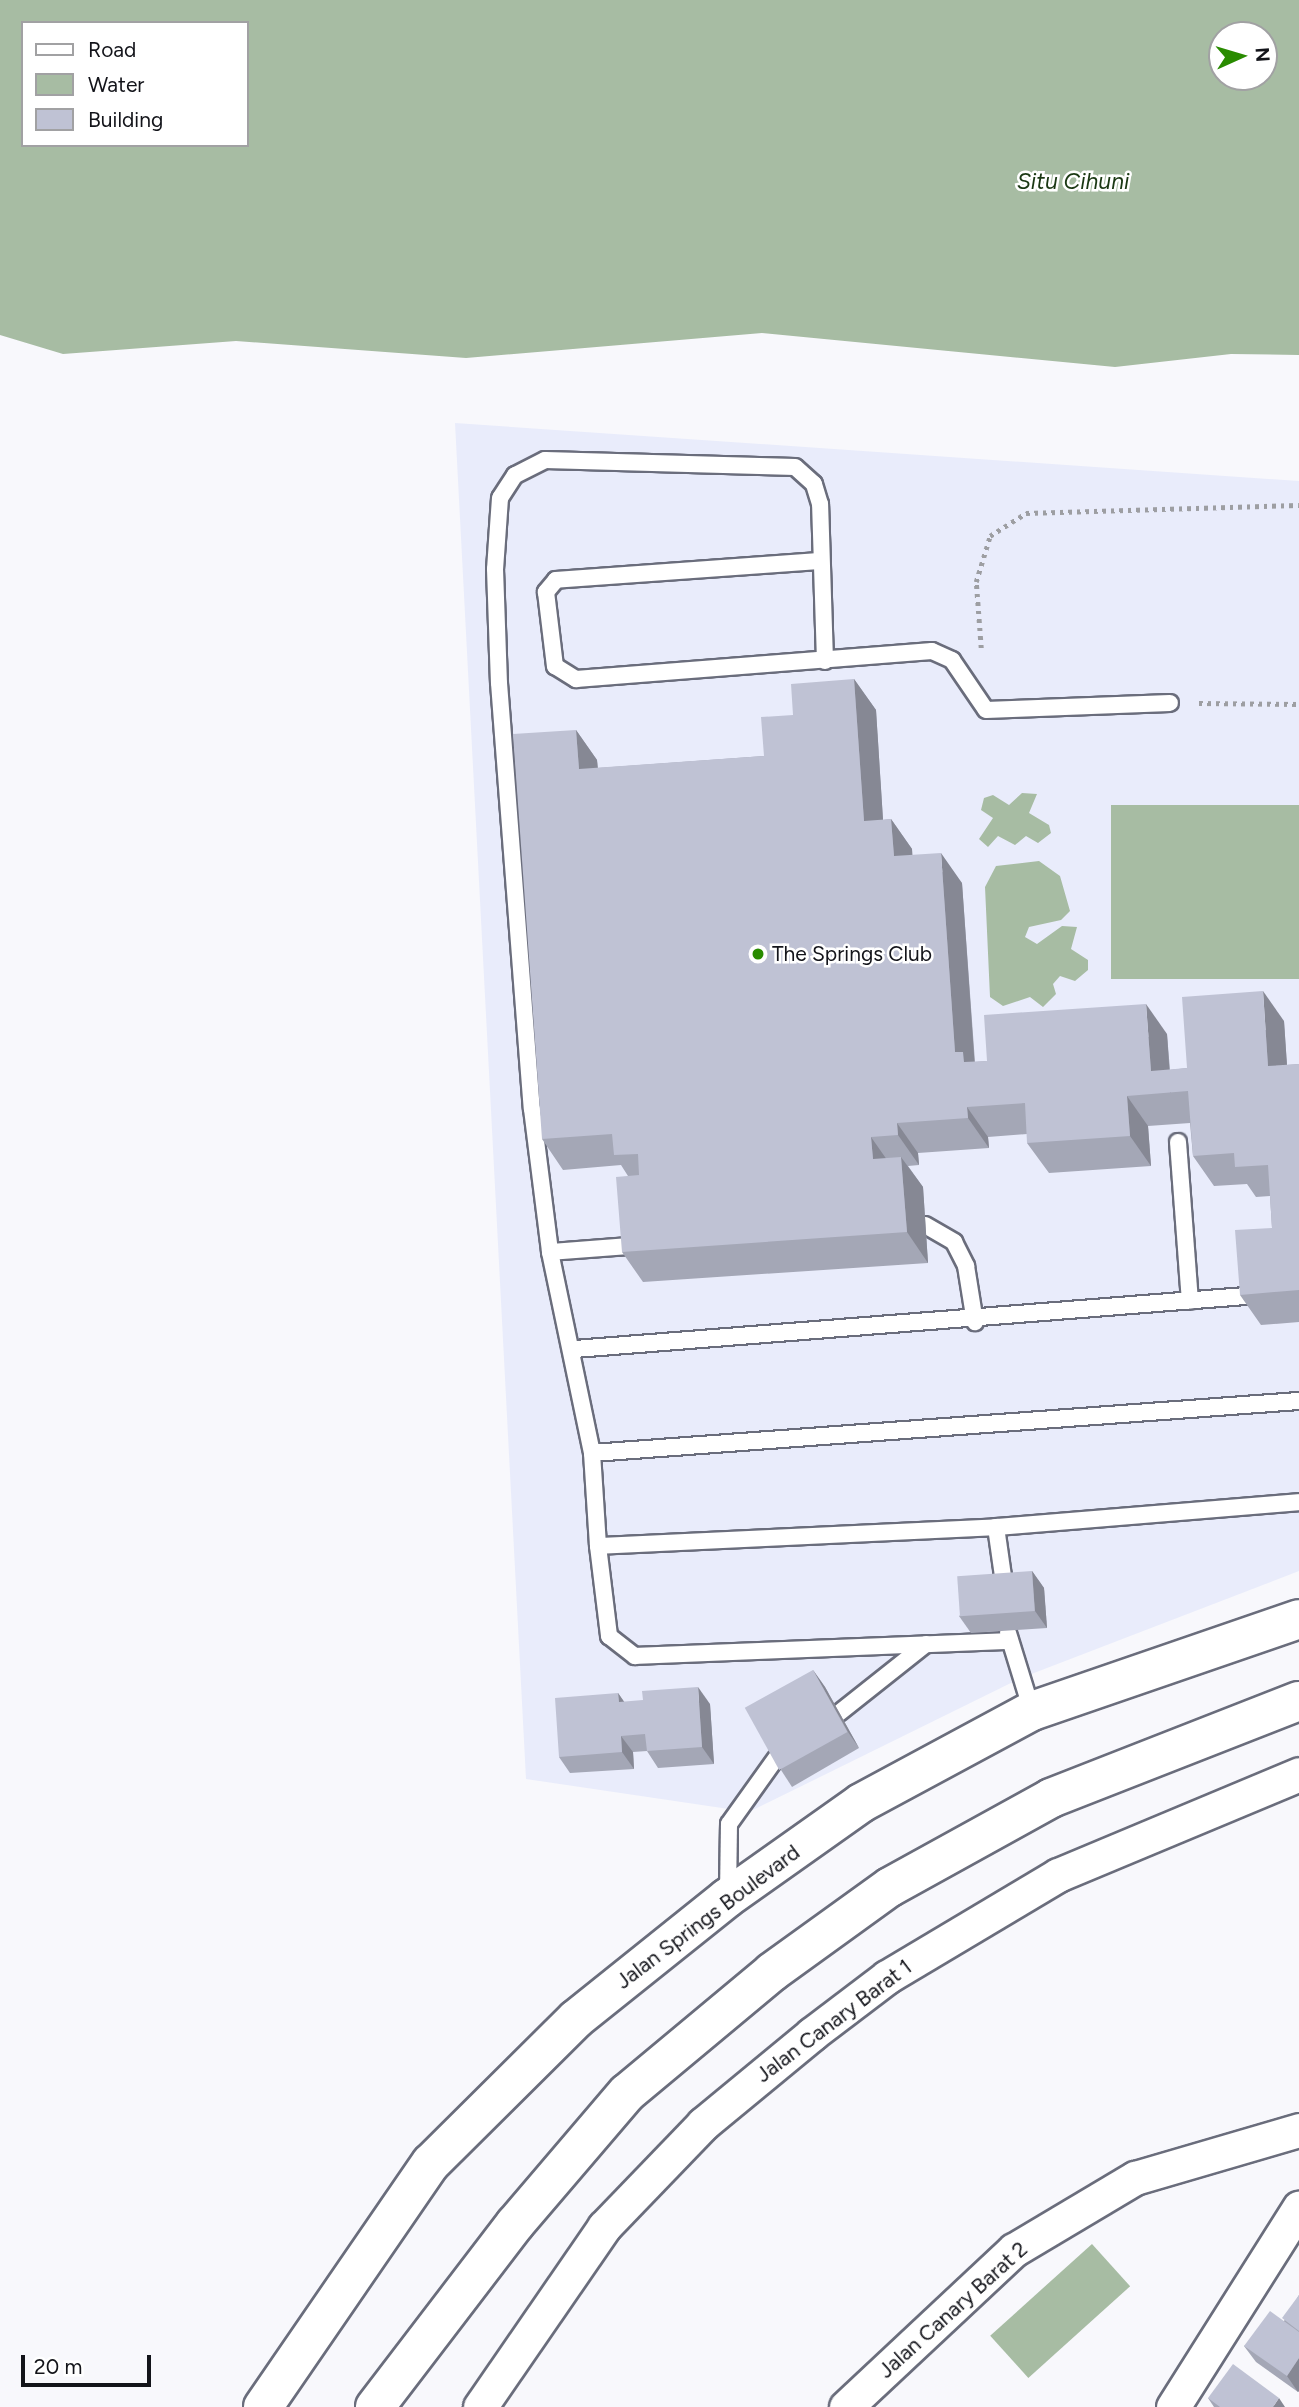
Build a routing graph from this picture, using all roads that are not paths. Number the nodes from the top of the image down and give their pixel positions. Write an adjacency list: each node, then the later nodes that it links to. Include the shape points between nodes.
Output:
1 (819, 561): 2 (lane); 2 (lane, via 556,580 547,592 549,647 562,676 576,679); 7 (lane, via 820,504 814,484 795,467 545,460 515,475 500,498 495,569 499,683 532,1108)
2 (825, 661): 3 (lane, via 943,653 986,710)
3 (1170, 703)
4 (1178, 1142): 9 (lane)
5 (925, 1225): 10 (lane, via 954,1242 966,1266)
6 (641, 1244): 7 (lane)
7 (550, 1252): 11 (lane)
8 (1258, 1295): 9 (lane)
9 (1190, 1301): 10 (lane)
10 (975, 1322): 11 (lane)
11 (575, 1349): 13 (lane)
12 (1299, 1401): 13 (lane)
13 (592, 1453): 16 (lane)
14 (1299, 1502): 15 (lane)
15 (996, 1527): 16 (lane); 17 (lane)
16 (598, 1546): 19 (lane, via 609,1636 635,1657)
17 (1005, 1590)
18 (1299, 1619): 21 (main road, Jalan Springs Boulevard)
19 (926, 1644): 21 (lane, via 1009,1636); 22 (lane)
20 (1299, 1701): 29 (main road, via 1051,1798 890,1887 772,1972 627,2093 515,2224)
21 (1032, 1711): 25 (main road, Jalan Springs Boulevard, via 861,1803)
22 (839, 1713)
23 (776, 1758): 25 (lane, via 729,1824)
24 (1299, 1774): 30 (street, Jalan Canary Barat 1, via 1058,1875 887,1977 812,2034 703,2124 604,2227)
25 (727, 1898): 28 (main road, Jalan Springs Boulevard, via 576,2019 431,2163)
26 (1299, 2130): 31 (street, Jalan Canary Barat 2, via 1135,2178 1014,2250)
27 (1299, 2208): 32 (street)
28 (263, 2407)
29 (374, 2407)
30 (480, 2407)
31 (846, 2407)
32 (1173, 2407)

